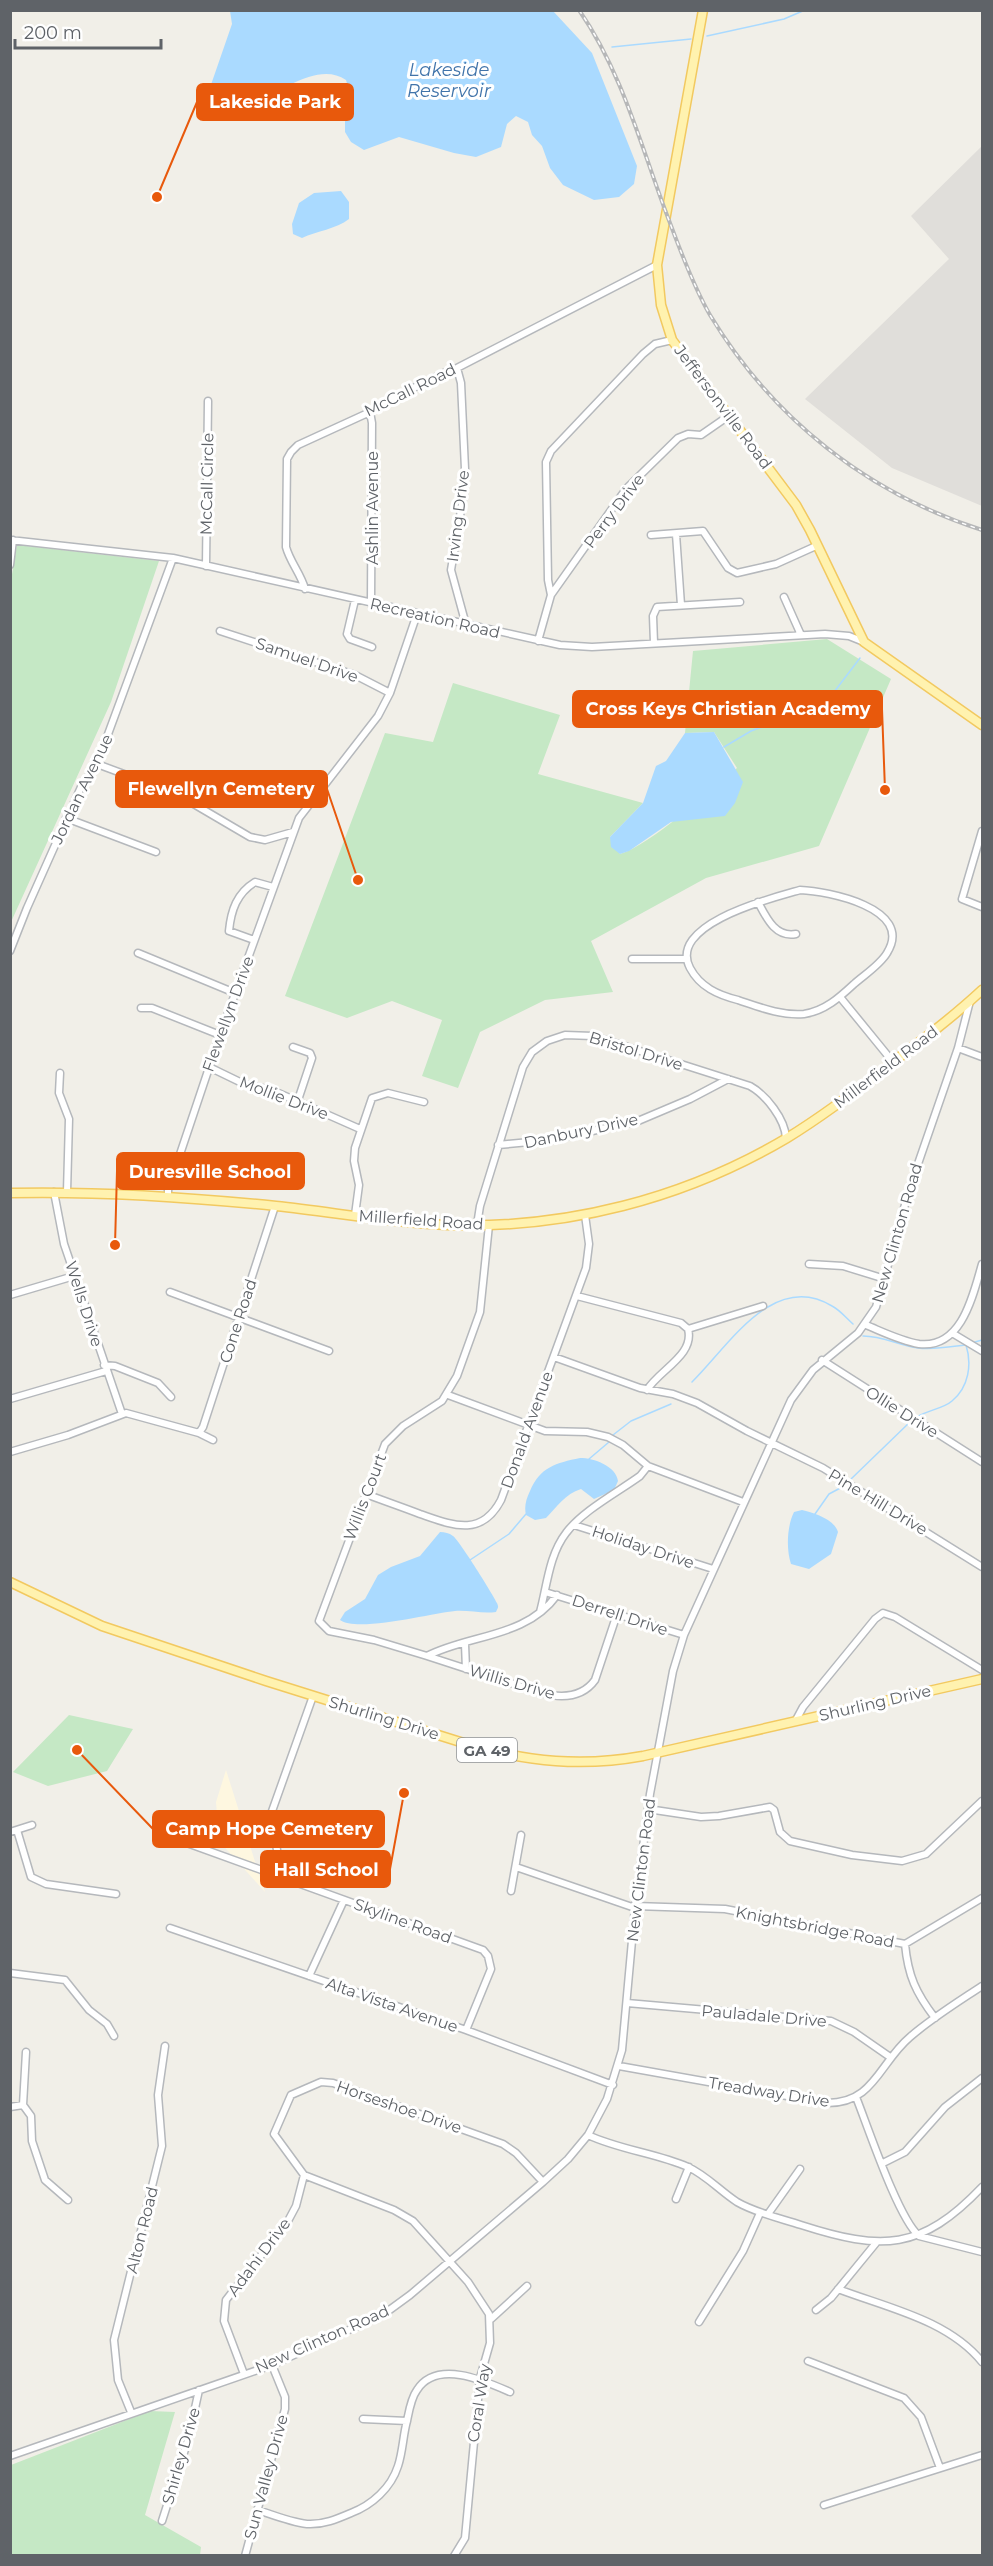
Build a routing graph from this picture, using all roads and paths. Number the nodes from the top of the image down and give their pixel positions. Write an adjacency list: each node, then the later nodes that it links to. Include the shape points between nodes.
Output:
1 (703, 10): 2 (main road, Jeffersonville Road)
2 (657, 265): 3 (main road, Jeffersonville Road, via 661,305); 4 (street, McCall Road)
3 (672, 340): 7 (main road, Jeffersonville Road); 16 (street, via 655,344 643,354 550,451 546,462)
4 (457, 368): 6 (street, McCall Road); 23 (street, Irving Drive, via 465,469 452,570)
5 (208, 401): 14 (street, McCall Circle)
6 (370, 412): 15 (street, McCall Road, via 298,445 287,459 286,547); 20 (street, Ashlin Avenue)
7 (727, 417): 11 (main road, Jeffersonville Road, via 783,486); 16 (street, Perry Drive, via 701,435 678,438 641,473)
8 (676, 534): 9 (street); 11 (street, via 703,531 728,568 737,573 776,564); 21 (street)
9 (651, 535)
10 (12, 540): 12 (street, Recreation Road); 13 (street)
11 (816, 546): 27 (main road, Jeffersonville Road)
12 (173, 558): 14 (street, Recreation Road); 32 (street, Jordan Avenue)
13 (10, 565)
14 (206, 566): 15 (street, Recreation Road)
15 (305, 589): 18 (street, Recreation Road)
16 (551, 595): 26 (street, Perry Drive)
17 (784, 597): 25 (street)
18 (355, 600): 20 (street, Recreation Road); 29 (street, via 347,634 350,639)
19 (740, 602): 21 (street)
20 (371, 604): 22 (street, Recreation Road)
21 (681, 605): 28 (street, via 654,608)
22 (417, 614): 23 (street, Recreation Road); 30 (street, Flewellyn Drive)
23 (466, 626): 26 (street, Recreation Road)
24 (220, 631): 30 (street, Samuel Drive, via 355,675)
25 (801, 635): 27 (street, Recreation Road, via 836,634); 28 (street, Recreation Road)
26 (538, 641): 28 (street, Recreation Road, via 592,647)
27 (864, 642): 31 (main road, Jeffersonville Road)
28 (654, 643)
29 (372, 647)
30 (390, 693): 35 (street, Flewellyn Drive, via 368,731 305,807)
31 (982, 725)
32 (97, 764): 33 (street, Jordan Avenue); 35 (street, via 175,793 250,837 265,840)
33 (66, 818): 36 (street); 42 (street, Jordan Avenue)
34 (982, 831): 39 (street, via 962,895 962,899)
35 (293, 832): 37 (street, Flewellyn Drive)
36 (156, 852)
37 (273, 886): 41 (street, Flewellyn Drive); 41 (street, via 255,882 243,889 234,905 229,931)
38 (758, 902): 40 (street, via 778,931); 45 (street, via 696,935); 48 (street, via 800,890 818,891 846,897 884,916 891,933 888,952)
39 (982, 907)
40 (796, 934)
41 (254, 940): 47 (street, Flewellyn Drive)
42 (10, 951)
43 (138, 953): 47 (street)
44 (632, 959): 45 (street)
45 (686, 959): 48 (street, via 704,986 716,993 779,1013 810,1013)
46 (982, 990): 49 (main road, Millerfield Road)
47 (235, 993): 51 (street, Flewellyn Drive)
48 (840, 997): 55 (street)
49 (970, 1001): 53 (street, New Clinton Road); 55 (main road, Millerfield Road)
50 (141, 1008): 51 (street, via 152,1008)
51 (220, 1035): 56 (street, Flewellyn Drive)
52 (293, 1047): 60 (street, via 310,1053 312,1058)
53 (958, 1048): 54 (street); 76 (street, New Clinton Road, via 910,1187)
54 (982, 1057)
55 (893, 1062): 62 (main road, Millerfield Road)
56 (208, 1067): 60 (street, Mollie Drive); 67 (street, Flewellyn Drive)
57 (60, 1073): 65 (street, via 59,1093 69,1119)
58 (728, 1079): 62 (street, Bristol Drive, via 750,1086 765,1098); 63 (street, Danbury Drive, via 638,1121 551,1140); 63 (street, Bristol Drive, via 593,1036 556,1037 539,1046 523,1067)
59 (424, 1102): 61 (street, via 378,1094 370,1101)
60 (297, 1103): 61 (street, Mollie Drive)
61 (360, 1129): 69 (street, via 354,1155 359,1185)
62 (786, 1138): 70 (main road, Millerfield Road, via 682,1188)
63 (498, 1145): 71 (street, Bristol Drive)
64 (54, 1192): 65 (main road, Millerfield Road); 66 (main road, Millerfield Road); 75 (street, Wells Drive, via 58,1222)
65 (67, 1192): 67 (main road, Millerfield Road)
66 (10, 1193)
67 (168, 1197): 68 (main road, Millerfield Road)
68 (275, 1206): 69 (main road, Millerfield Road); 81 (street, Cone Road)
69 (355, 1215): 71 (main road, Millerfield Road)
70 (585, 1215): 72 (main road, Millerfield Road); 79 (street, Donald Avenue, via 589,1251)
71 (477, 1225): 72 (main road, Millerfield Road)
72 (489, 1225): 91 (street, via 480,1312)
73 (809, 1264): 76 (street, via 843,1266)
74 (982, 1264): 84 (street, via 967,1311)
75 (74, 1275): 78 (street); 89 (street, Wells Drive)
76 (885, 1279): 82 (street, New Clinton Road)
77 (170, 1292): 81 (street)
78 (10, 1295)
79 (577, 1296): 83 (street, via 681,1323); 87 (street, Donald Avenue)
80 (763, 1306): 83 (street)
81 (239, 1316): 85 (street); 96 (street, Cone Road)
82 (866, 1325): 84 (street, via 921,1344); 88 (street, New Clinton Road)
83 (688, 1329): 90 (street, via 690,1335 684,1351)
84 (952, 1333): 86 (street)
85 (329, 1351)
86 (982, 1351)
87 (554, 1357): 90 (street, Pine Hill Drive); 95 (street, Donald Avenue)
88 (822, 1360): 98 (street, New Clinton Road, via 798,1389); 100 (street, Ollie Drive)
89 (105, 1368): 92 (street, via 115,1366 158,1383); 93 (street); 94 (street, Wells Drive)
90 (647, 1390): 98 (street, Pine Hill Drive, via 691,1401)
91 (448, 1395): 95 (street); 102 (street, Willis Court, via 388,1439)
92 (171, 1397)
93 (10, 1399)
94 (122, 1414): 96 (street); 99 (street)
95 (529, 1426): 101 (street, via 545,1431 604,1435); 102 (street, Donald Avenue, via 501,1500 493,1513 479,1523 452,1525)
96 (199, 1433): 97 (street)
97 (213, 1440)
98 (771, 1442): 103 (street, New Clinton Road); 105 (street, Pine Hill Drive, via 851,1484)
99 (10, 1452)
100 (982, 1462)
101 (648, 1466): 103 (street); 104 (street)
102 (366, 1494): 114 (street, Willis Court, via 320,1623 329,1631)
103 (743, 1502): 106 (street, New Clinton Road)
104 (574, 1525): 106 (street, Holiday Drive); 108 (street, via 557,1550)
105 (982, 1566)
106 (712, 1569): 112 (street, New Clinton Road)
107 (10, 1582): 118 (main road, Shurling Drive / GA 49, via 102,1626)
108 (545, 1592): 109 (street, Derrell Drive); 110 (street)
109 (557, 1595): 110 (street, Derrell Drive); 111 (street, Derrell Drive)
110 (540, 1612): 113 (street, Derrell Drive, via 520,1625)
111 (617, 1614): 112 (street, Derrell Drive); 115 (street, Willis Drive, via 595,1680 577,1694 548,1695)
112 (684, 1635): 120 (street, New Clinton Road)
113 (465, 1644): 114 (street, Derrell Drive); 115 (street)
114 (427, 1656): 115 (street, Willis Drive)
115 (466, 1669)
116 (982, 1670): 119 (street, via 895,1617 883,1614 875,1619)
117 (982, 1679): 119 (main road, Shurling Drive / GA 49)
118 (314, 1696): 120 (main road, Shurling Drive / GA 49, via 513,1756 542,1761 588,1763); 128 (street, via 271,1814 277,1850)
119 (796, 1720): 120 (main road, Shurling Drive / GA 49)
120 (658, 1752): 122 (street, New Clinton Road)
121 (982, 1801): 122 (street, via 926,1854 902,1861 871,1859 790,1841 780,1832 770,1807 701,1817)
122 (648, 1809): 133 (street, New Clinton Road)
123 (32, 1825): 124 (street)
124 (14, 1831): 130 (street, via 31,1877 46,1884)
125 (521, 1835): 127 (street)
126 (172, 1838): 128 (street, Skyline Road)
127 (516, 1867): 129 (street); 133 (street, Knightsbridge Road)
128 (272, 1873): 132 (street, Skyline Road)
129 (511, 1891)
130 (116, 1894)
131 (982, 1898): 135 (street, Knightsbridge Road)
132 (344, 1900): 137 (street); 141 (street, Skyline Road, via 483,1950 491,1969)
133 (635, 1907): 135 (street, Knightsbridge Road, via 725,1909); 139 (street, New Clinton Road)
134 (170, 1928): 137 (street, Alta Vista Avenue)
135 (905, 1944): 140 (street, via 915,1990)
136 (10, 1973): 142 (street, via 65,1980)
137 (309, 1976): 141 (street, Alta Vista Avenue)
138 (982, 1986): 140 (street)
139 (627, 2003): 145 (street, Pauladale Drive, via 831,2021); 146 (street, New Clinton Road)
140 (935, 2018): 145 (street)
141 (466, 2030): 148 (street, Alta Vista Avenue)
142 (114, 2036)
143 (165, 2046): 179 (street, Alton Road, via 158,2095 162,2146 114,2340 118,2380)
144 (26, 2052): 150 (street)
145 (890, 2057): 149 (street, via 874,2081)
146 (619, 2066): 148 (street, New Clinton Road); 149 (street, Treadway Drive, via 826,2103)
147 (982, 2078): 153 (street, via 945,2107 909,2148)
148 (613, 2085): 152 (street, New Clinton Road)
149 (856, 2097): 153 (street)
150 (23, 2105): 151 (street); 160 (street, via 32,2116 32,2141 45,2180)
151 (10, 2107)
152 (588, 2135): 154 (street); 157 (street, New Clinton Road)
153 (883, 2163): 163 (street, via 906,2219)
154 (689, 2167): 159 (street); 161 (street)
155 (800, 2169): 162 (street)
156 (304, 2175): 157 (street, Horseshoe Drive, via 274,2134 291,2095 321,2082 352,2089 503,2144); 166 (street, via 402,2214); 175 (street, Adahi Drive, via 288,2221 226,2300 224,2321)
157 (543, 2182): 166 (street, New Clinton Road)
158 (982, 2187): 163 (street, via 955,2213)
159 (676, 2199)
160 (68, 2200)
161 (760, 2213): 162 (street); 171 (street, via 743,2251)
162 (768, 2214): 164 (street, via 833,2235)
163 (919, 2236): 164 (street); 165 (street)
164 (876, 2243): 168 (street)
165 (982, 2252)
166 (450, 2261): 170 (street, via 479,2296); 174 (street, New Clinton Road, via 384,2314)
167 (527, 2286): 170 (street)
168 (838, 2289): 169 (street); 173 (street, via 954,2334)
169 (816, 2310)
170 (490, 2319): 176 (street, Coral Way, via 490,2343)
171 (699, 2322)
172 (808, 2361): 184 (street, via 904,2398 921,2417)
173 (982, 2362)
174 (272, 2365): 175 (street, New Clinton Road); 186 (street, Sun Valley Drive, via 285,2397 285,2409)
175 (244, 2374): 177 (street, New Clinton Road)
176 (480, 2378): 178 (street); 181 (street, via 447,2375 427,2380 415,2392); 189 (street, Coral Way, via 465,2538)
177 (199, 2390): 179 (street, New Clinton Road); 187 (street, Shirley Drive, via 188,2440)
178 (510, 2392)
179 (131, 2412): 183 (street, New Clinton Road)
180 (363, 2419): 181 (street)
181 (407, 2421): 186 (street, via 398,2467 387,2487 366,2508 329,2522 306,2524)
182 (982, 2455): 184 (street)
183 (10, 2456)
184 (940, 2468): 185 (street)
185 (824, 2505)
186 (258, 2510): 188 (street, Sun Valley Drive)
187 (162, 2521)
188 (245, 2556)
189 (454, 2556)

